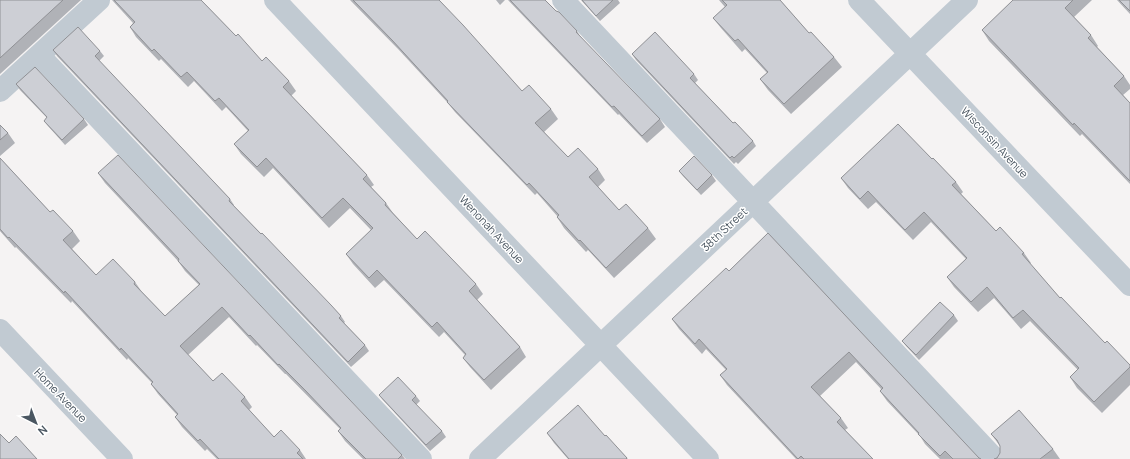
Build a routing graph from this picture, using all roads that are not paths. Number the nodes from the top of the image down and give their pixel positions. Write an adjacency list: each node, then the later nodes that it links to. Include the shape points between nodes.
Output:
1 (98, 0): 7 (street)
2 (275, 0): 12 (street, Wenonah Avenue)
3 (563, 0): 9 (street)
4 (859, 0): 6 (street, Wisconsin Avenue)
5 (968, 0): 6 (street, 38th Street)
6 (910, 54): 9 (street, 38th Street); 10 (street, Wisconsin Avenue)
7 (39, 55): 8 (street); 14 (street)
8 (0, 91)
9 (753, 202): 12 (street, 38th Street); 17 (street)
10 (1130, 285)
11 (0, 330): 13 (street, Home Avenue)
12 (601, 345): 15 (street, 38th Street); 16 (street, Wenonah Avenue)
13 (122, 459)
14 (421, 459)
15 (480, 459)
16 (708, 459)
17 (995, 459)

